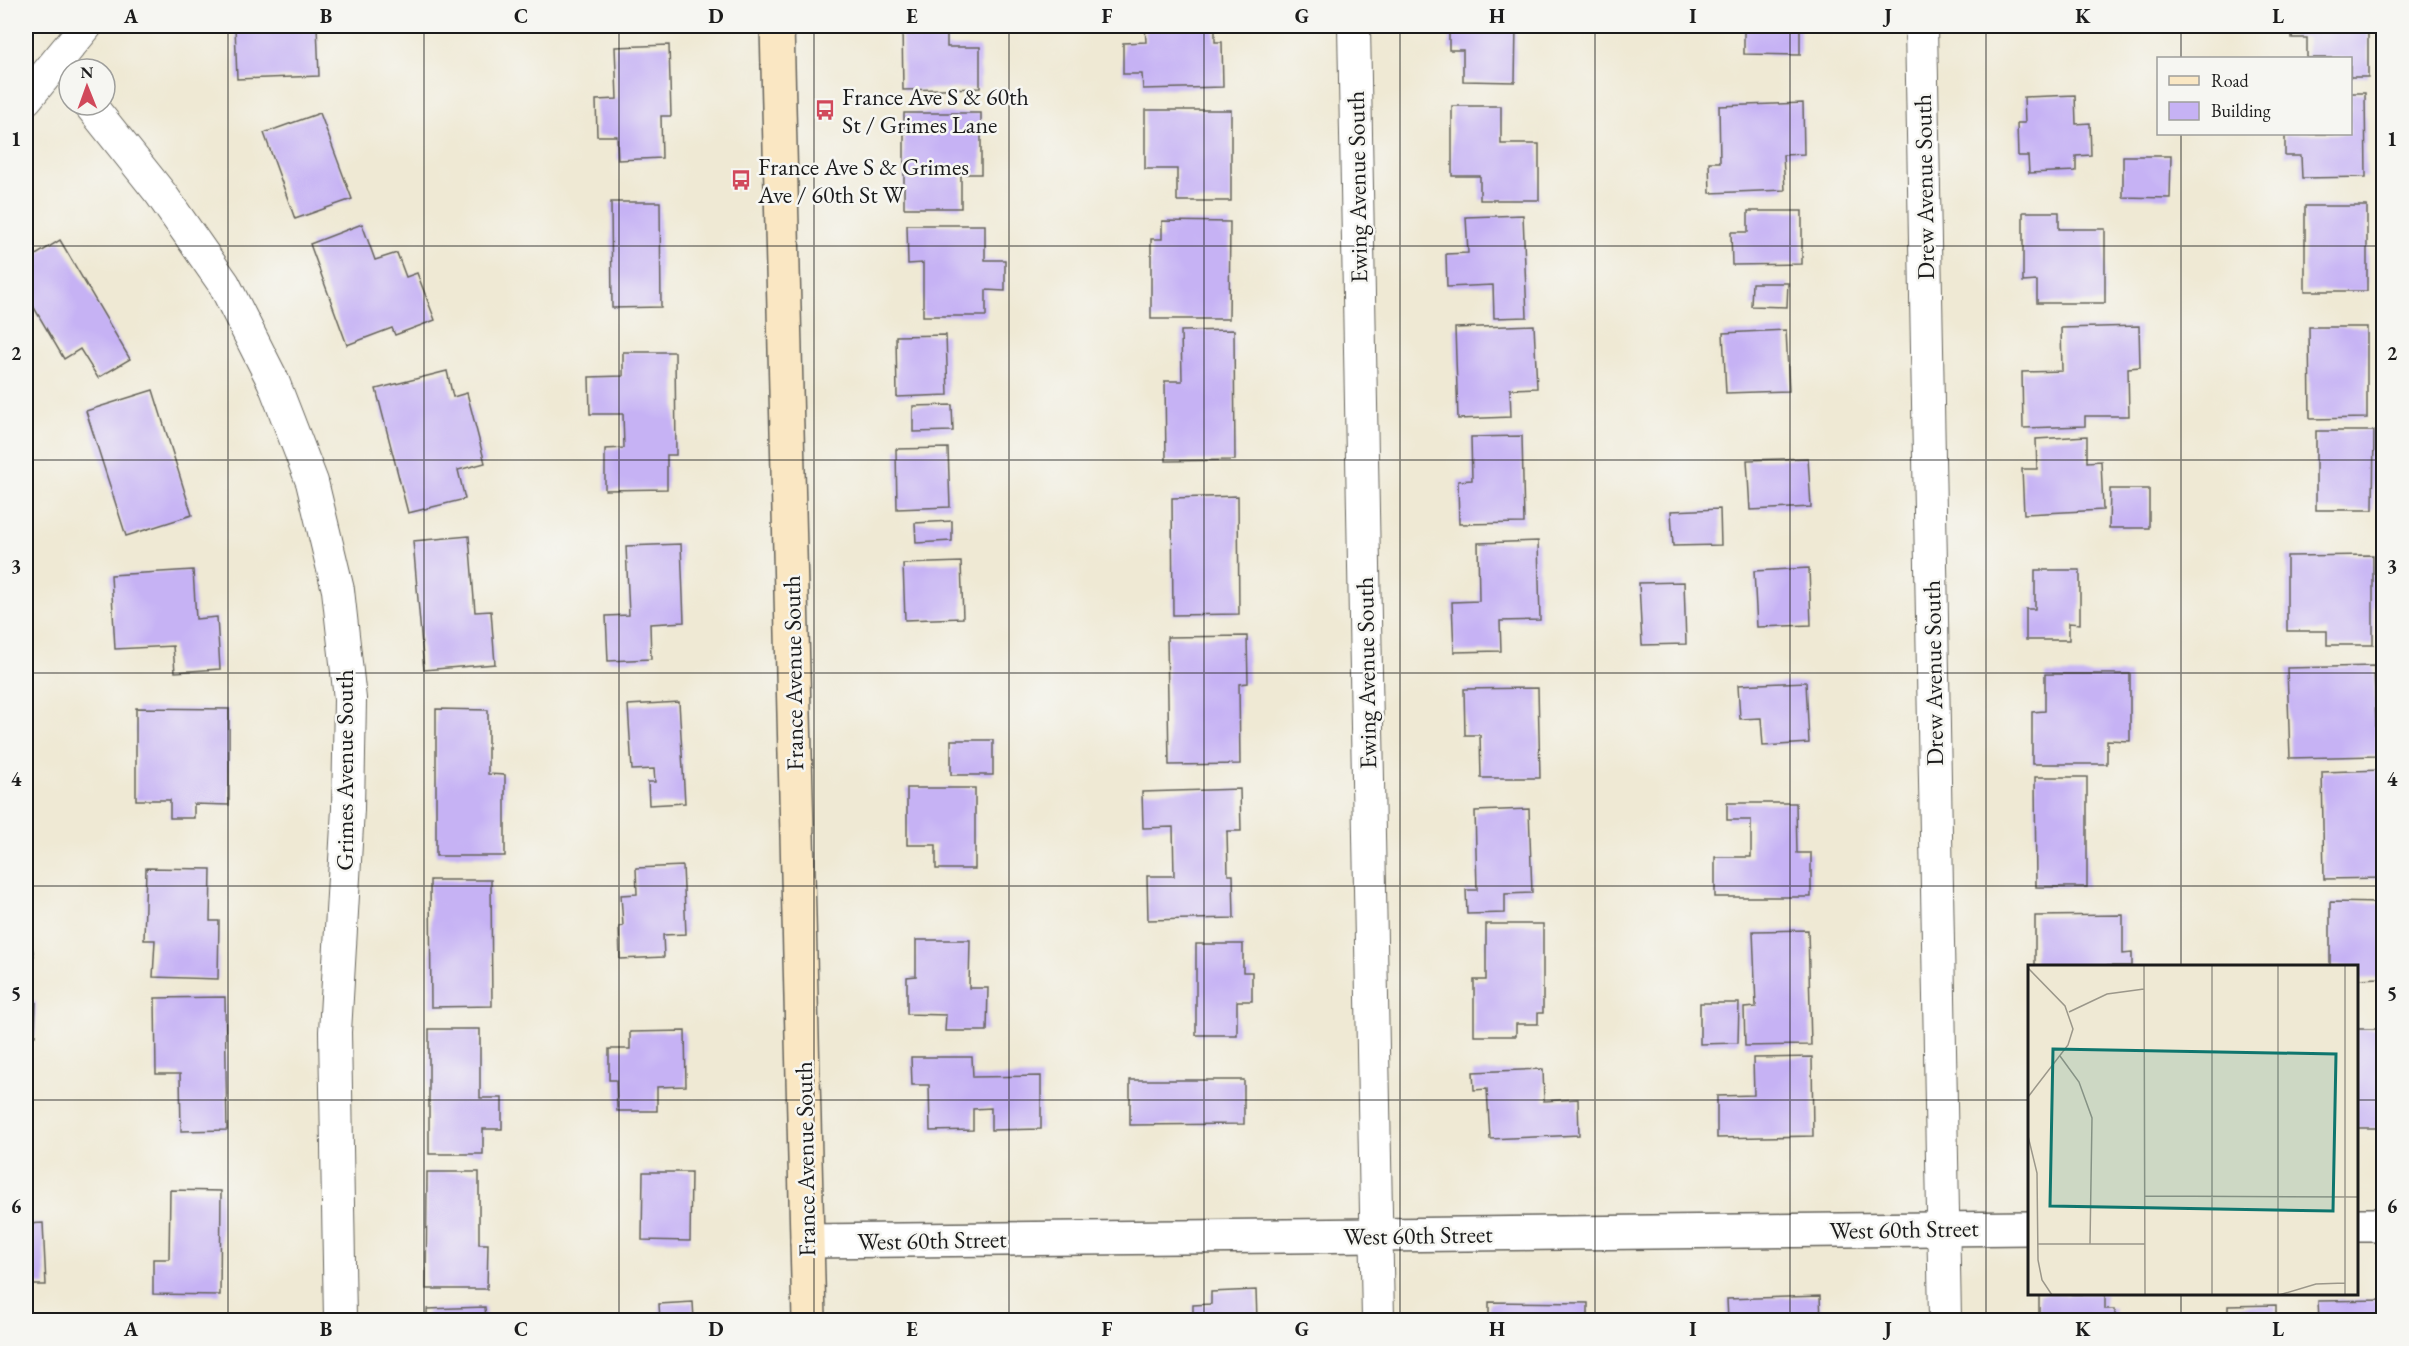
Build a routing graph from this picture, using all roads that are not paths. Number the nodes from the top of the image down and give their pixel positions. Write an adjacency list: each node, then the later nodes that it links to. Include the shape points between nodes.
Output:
1 (86, 26): 5 (street)
2 (777, 26): 14 (main road, France Avenue South)
3 (1354, 26): 13 (street, Ewing Avenue South)
4 (1921, 26): 12 (street, Drew Avenue South)
5 (70, 57)
6 (57, 75): 7 (street)
7 (26, 99)
8 (100, 117): 15 (street, Grimes Avenue South, via 161,194 229,293 273,381 312,483 338,590 350,699 335,1032)
9 (2358, 1225): 10 (street)
10 (2384, 1225)
11 (2028, 1228): 12 (street, West 60th Street)
12 (1943, 1229): 13 (street, West 60th Street); 18 (street, Drew Avenue South)
13 (1376, 1235): 14 (street, West 60th Street); 17 (street, Ewing Avenue South)
14 (807, 1241): 16 (main road, France Avenue South)
15 (340, 1320)
16 (809, 1320)
17 (1378, 1320)
18 (1945, 1320)

